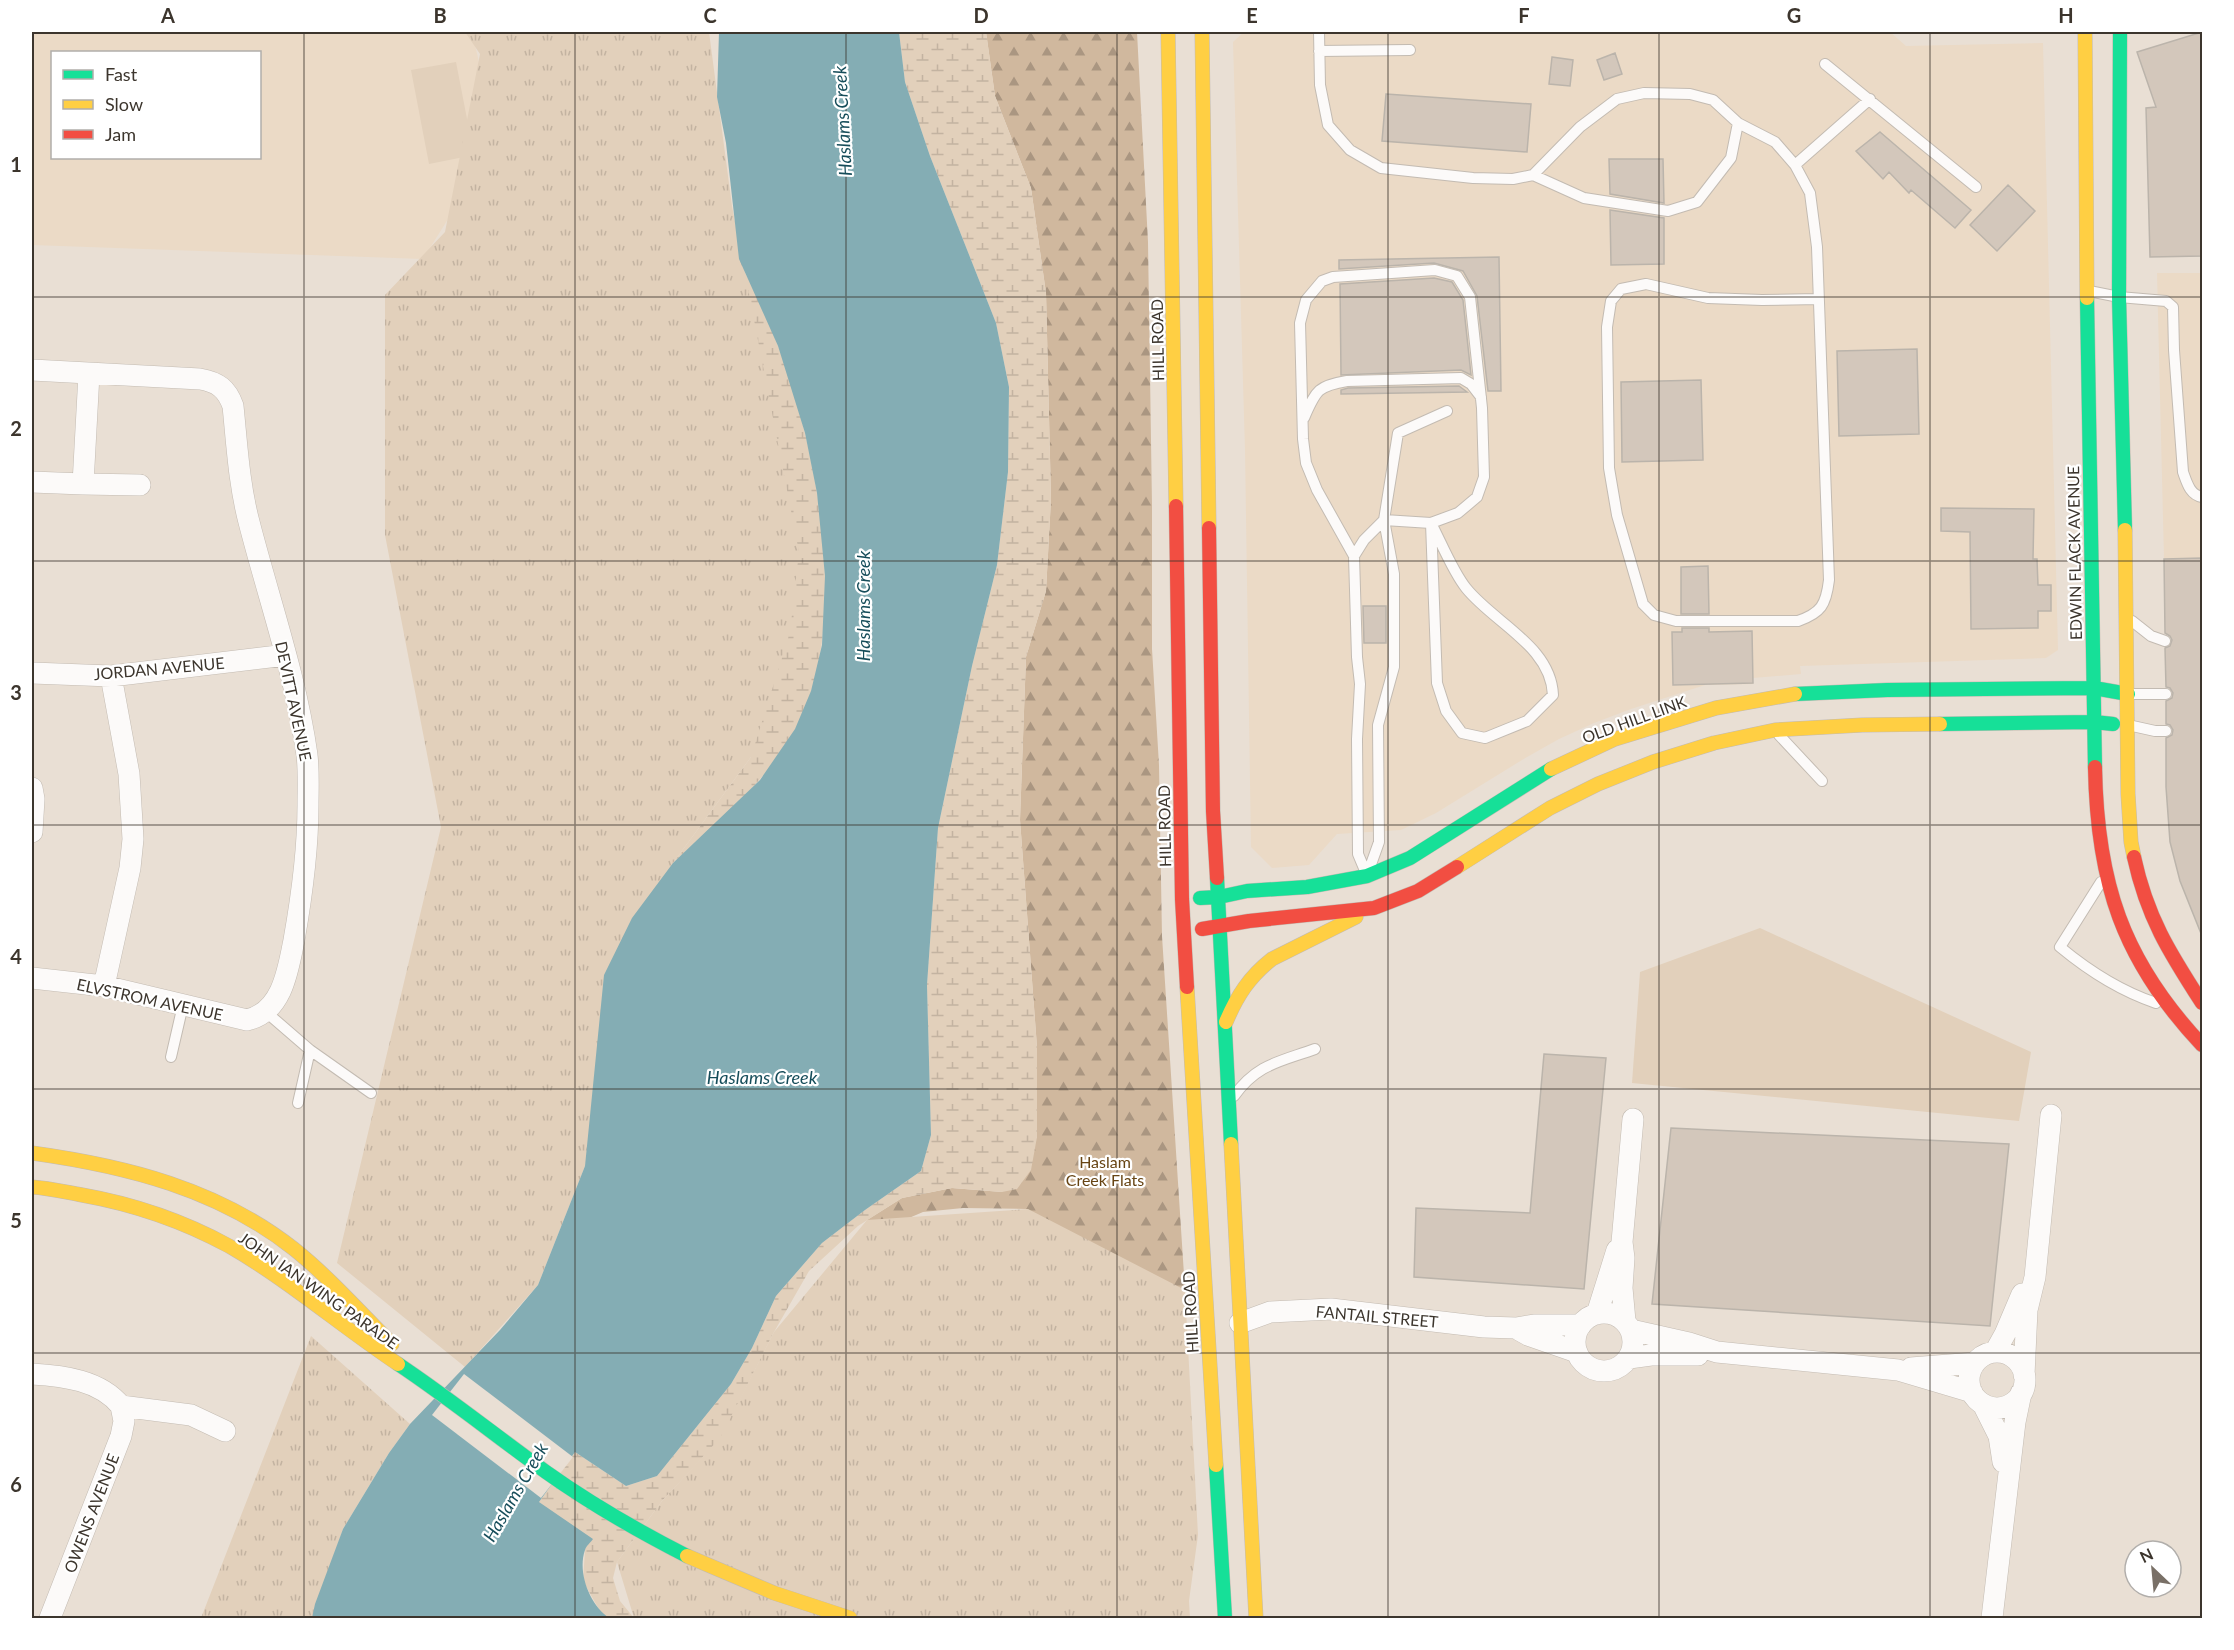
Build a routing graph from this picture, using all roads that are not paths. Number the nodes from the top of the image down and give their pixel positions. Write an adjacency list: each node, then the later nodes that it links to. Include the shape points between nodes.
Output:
1 (1168, 32): 51 (street, HILL ROAD)
2 (1202, 32): 50 (street, via 1209,608)
3 (1319, 32): 7 (lane)
4 (2085, 32): 14 (street, EDWIN FLACK AVENUE)
5 (2120, 32): 15 (street)
6 (1410, 50): 7 (lane)
7 (1319, 51): 12 (lane, via 1320,85 1328,125 1350,150 1381,168 1473,178)
8 (1825, 64): 9 (lane)
9 (1870, 99): 11 (lane); 13 (lane)
10 (1738, 123): 11 (lane, via 1775,142); 12 (lane, via 1713,100 1690,93 1644,93 1617,99 1580,127); 12 (lane, via 1731,158 1697,202 1668,211 1584,198)
11 (1795, 165): 16 (lane, via 1810,193)
12 (1533, 175)
13 (1976, 186)
14 (2086, 290): 15 (lane); 34 (street, EDWIN FLACK AVENUE)
15 (2119, 297): 25 (lane, via 2166,301 2173,307 2183,472 2188,487); 29 (street)
16 (1819, 299): 16 (lane, via 1827,598 1816,615 1798,621 1676,621 1654,615 1643,604 1617,515 1609,468 1606,327 1611,301 1621,289 1647,284 1708,298)
17 (32, 370): 18 (street)
18 (89, 374): 23 (street); 31 (street, DEVITT AVENUE, via 200,380 219,384 224,390 233,406 249,522)
19 (1481, 397): 21 (lane, via 1461,378 1347,381 1329,384 1315,394); 21 (lane, via 1470,297 1457,276 1435,270 1333,277 1322,281 1306,300 1300,323); 27 (lane, via 1484,477 1477,497 1458,513)
20 (1447, 411): 26 (lane, via 1398,433)
21 (1302, 421): 28 (lane, via 1306,463)
22 (32, 482): 23 (street)
23 (82, 484): 24 (street)
24 (140, 485)
25 (2202, 497)
26 (1384, 520): 27 (lane); 28 (lane); 39 (lane, via 1394,574 1394,667)
27 (1431, 523): 27 (lane, via 1466,587 1538,655 1552,680 1553,695 1527,721 1485,738 1462,733 1446,711 1437,683)
28 (1354, 556): 38 (lane)
29 (2127, 617): 30 (lane, via 2151,636); 35 (street)
30 (2165, 641)
31 (286, 655): 33 (street, JORDAN AVENUE); 59 (street, DEVITT AVENUE, via 307,755 308,844 286,976)
32 (32, 673): 33 (street, JORDAN AVENUE)
33 (111, 676): 55 (street, via 129,774 133,839)
34 (2094, 688): 35 (street, OLD HILL LINK); 37 (street, EDWIN FLACK AVENUE); 49 (street, OLD HILL LINK, via 1803,693 1716,708 1615,740 1564,762 1410,858)
35 (2128, 694): 36 (lane); 40 (street)
36 (2166, 694)
37 (2094, 722): 40 (street, OLD HILL LINK); 41 (street, OLD HILL LINK); 48 (street, EDWIN FLACK AVENUE, via 2096,808)
38 (1358, 724): 39 (lane); 43 (lane)
39 (1378, 725): 44 (lane)
40 (2128, 725): 42 (lane); 56 (street, via 2131,842 2140,883 2154,923)
41 (1775, 730): 45 (lane); 49 (street, OLD HILL LINK, via 1713,743 1598,784 1550,808 1418,891)
42 (2166, 731)
43 (1357, 773): 44 (lane); 49 (lane, via 1358,854)
44 (1379, 774): 49 (lane, via 1379,842)
45 (1822, 781)
46 (32, 788): 47 (street)
47 (32, 832)
48 (2105, 876): 58 (street, EDWIN FLACK AVENUE, via 2123,928); 58 (lane, via 2060,947 2084,967 2130,994)
49 (1371, 892): 50 (street, OLD HILL LINK, via 1307,887); 52 (street, OLD HILL LINK); 60 (street, via 1246,980)
50 (1219, 897): 51 (street, OLD HILL LINK); 52 (street)
51 (1182, 899): 53 (street, HILL ROAD)
52 (1220, 927): 53 (street, OLD HILL LINK); 60 (street)
53 (1185, 931): 78 (street, HILL ROAD)
54 (32, 978): 55 (street, ELVSTROM AVENUE)
55 (104, 986): 57 (street, ELVSTROM AVENUE)
56 (2202, 1003)
57 (183, 1005): 59 (street, ELVSTROM AVENUE, via 247,1020); 64 (lane)
58 (2168, 1006): 61 (street, EDWIN FLACK AVENUE)
59 (266, 1012): 63 (lane)
60 (1224, 1028): 67 (street)
61 (2202, 1045)
62 (1314, 1049): 67 (lane, via 1246,1079)
63 (310, 1050): 65 (lane); 66 (lane)
64 (171, 1057)
65 (370, 1093)
66 (298, 1103)
67 (1228, 1104): 75 (street)
68 (2051, 1115): 73 (street)
69 (1633, 1119): 72 (street)
70 (32, 1153): 87 (street, JOHN IAN WING PARADE, via 89,1161 185,1187 238,1212 316,1268)
71 (32, 1187): 87 (street, JOHN IAN WING PARADE, via 139,1206 198,1230 268,1271)
72 (1622, 1242): 74 (street); 76 (street, via 1622,1288)
73 (2035, 1277): 81 (street, via 2021,1295); 86 (street, via 2027,1310)
74 (1589, 1319): 76 (street, via 1607,1313); 77 (street, FANTAIL STREET); 79 (street, via 1576,1333)
75 (1239, 1323): 77 (street, FANTAIL STREET, via 1270,1312 1331,1309); 78 (street); 95 (street)
76 (1628, 1326): 80 (street); 82 (street, via 1634,1339)
77 (1516, 1328): 79 (street, FANTAIL STREET)
78 (1209, 1351): 94 (street, HILL ROAD)
79 (1576, 1352): 82 (street, via 1596,1371 1614,1370)
80 (1717, 1352): 82 (street); 84 (street)
81 (1995, 1352): 83 (street); 86 (street, via 2017,1360)
82 (1629, 1358)
83 (1975, 1363): 84 (street); 88 (street, via 1969,1377)
84 (1898, 1370): 88 (street)
85 (32, 1374): 89 (street, via 99,1387)
86 (2022, 1384): 88 (street, via 2015,1400 2000,1407); 91 (street)
87 (444, 1395): 93 (street, JOHN IAN WING PARADE, via 561,1482 656,1541 774,1595)
88 (1978, 1398): 91 (street, via 1999,1436)
89 (121, 1406): 90 (street, via 191,1415); 92 (street, OWENS AVENUE, via 121,1436)
90 (225, 1431)
91 (2008, 1480): 96 (street)
92 (50, 1618)
93 (850, 1618)
94 (1225, 1618)
95 (1256, 1618)
96 (1992, 1618)

